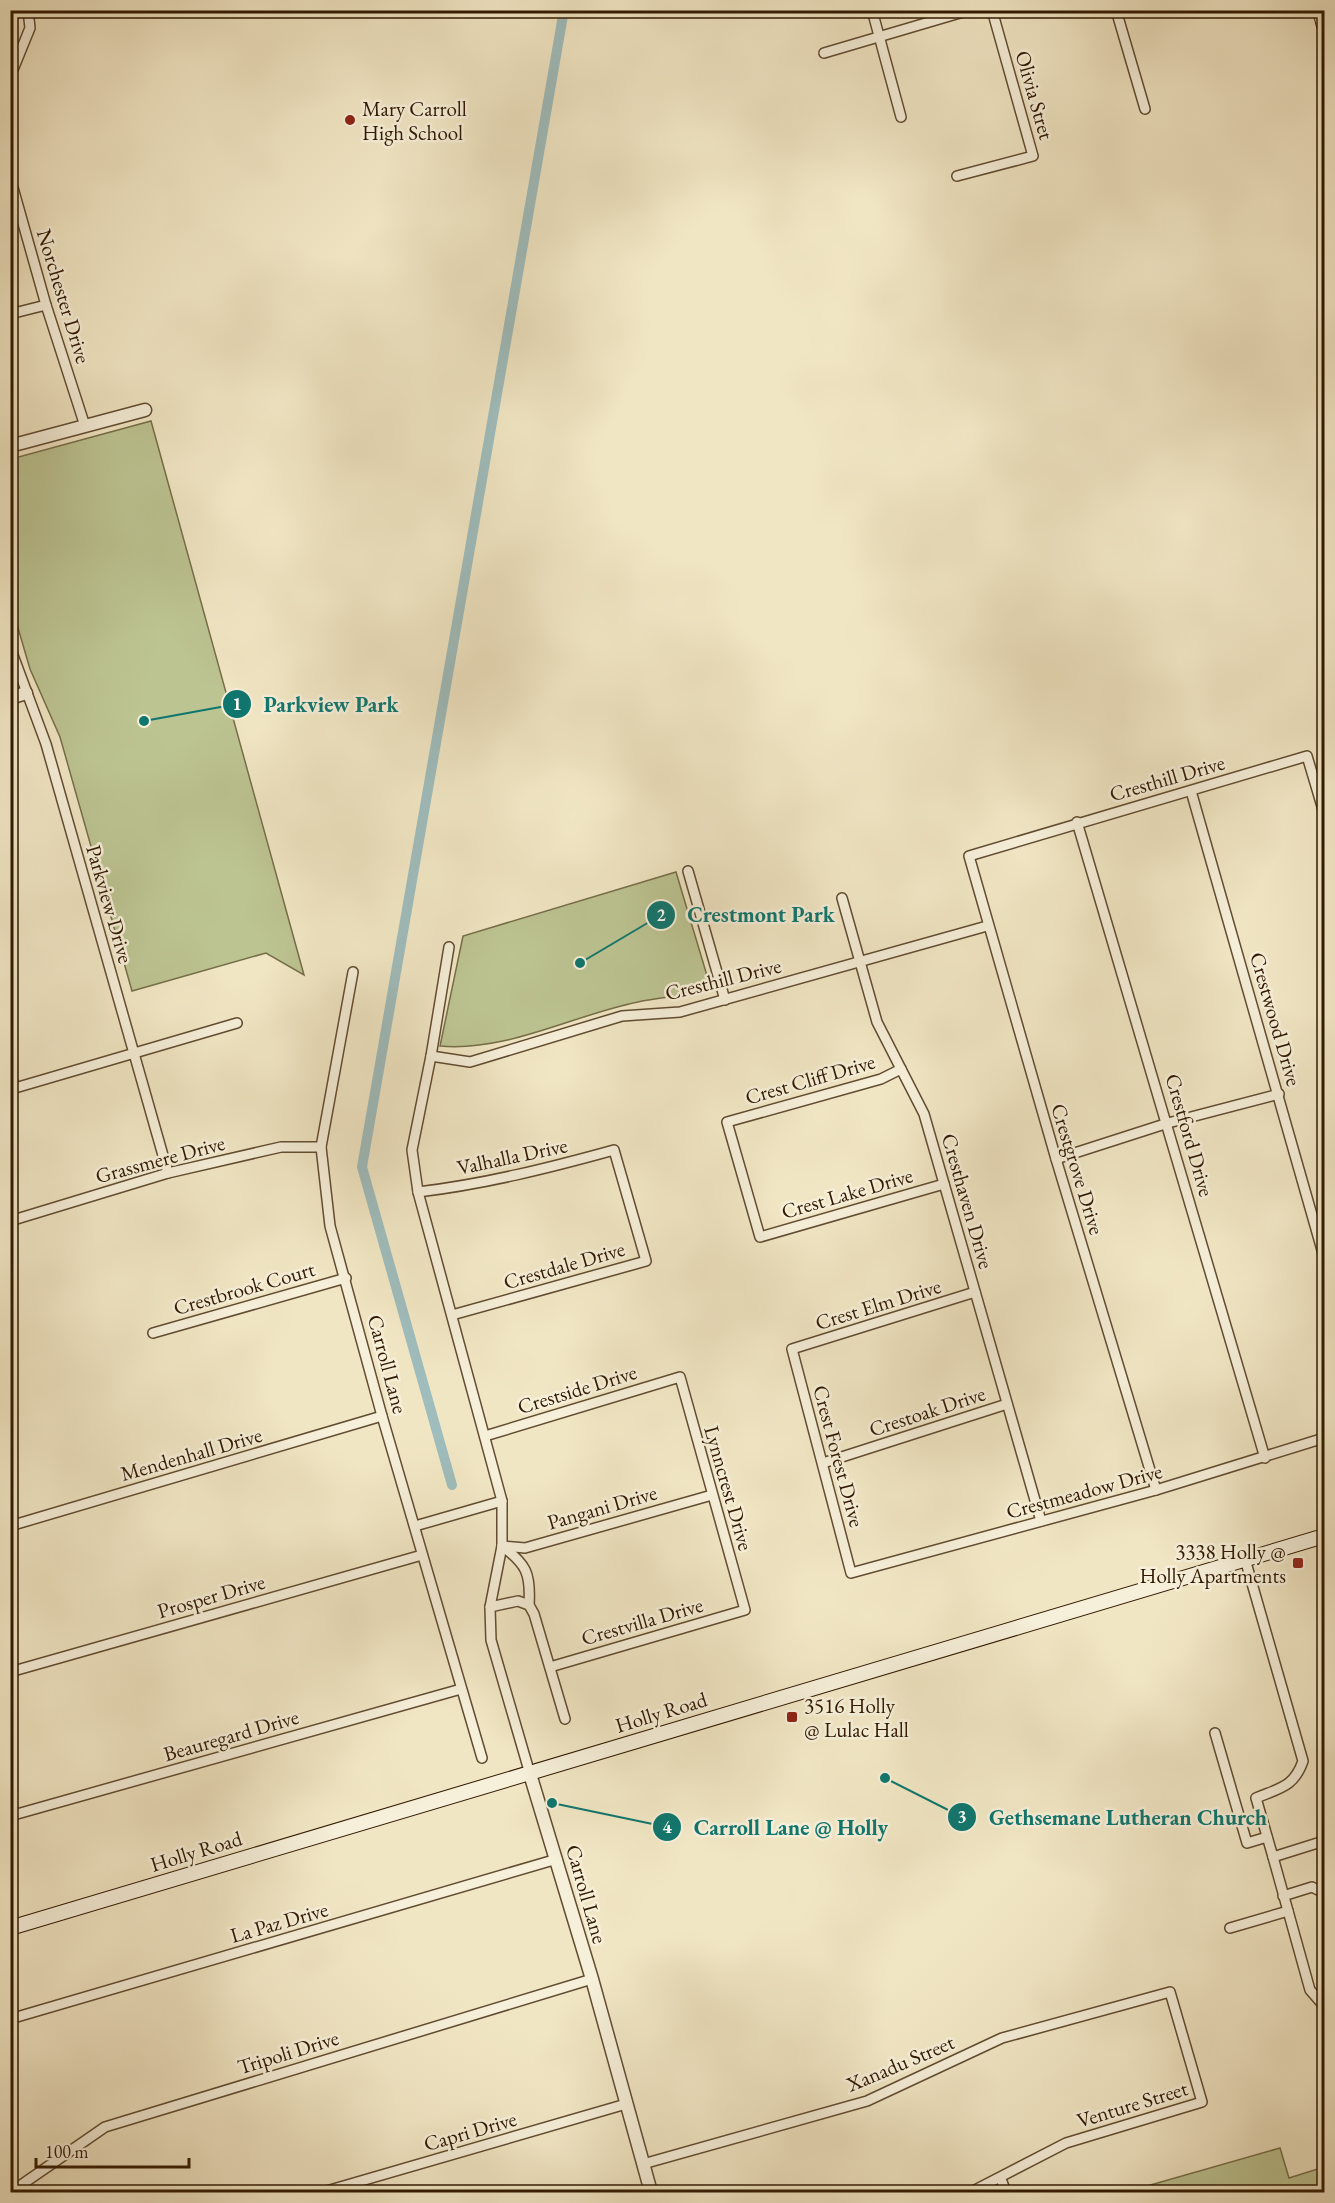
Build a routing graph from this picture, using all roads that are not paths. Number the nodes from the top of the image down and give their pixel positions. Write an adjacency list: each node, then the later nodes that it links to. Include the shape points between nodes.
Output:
1 (28, 10): 10 (street, via 30,28)
2 (872, 10): 8 (street)
3 (970, 10): 8 (street)
4 (992, 10): 13 (street, Olivia Stret, via 1034,156)
5 (1116, 10): 11 (street)
6 (1320, 10): 7 (main road)
7 (1324, 26)
8 (879, 36): 9 (street); 12 (street)
9 (824, 52)
10 (11, 75)
11 (1145, 109)
12 (901, 117)
13 (957, 176)
14 (10, 177): 15 (street, Norchester Drive)
15 (46, 305): 16 (street); 18 (street, Norchester Drive)
16 (10, 314)
17 (145, 410): 18 (street)
18 (85, 426): 19 (street)
19 (10, 446)
20 (10, 647): 21 (street, Parkview Drive)
21 (26, 693): 22 (street); 35 (street, Parkview Drive, via 46,744)
22 (10, 698)
23 (1191, 791): 24 (street, Cresthill Drive, via 1307,756); 25 (street, Cresthill Drive); 39 (street, Crestwood Drive)
24 (1324, 813)
25 (1077, 822): 26 (street, Cresthill Drive); 40 (street, Crestford Drive)
26 (969, 856): 29 (street, Crestgrove Drive)
27 (688, 871): 33 (street)
28 (842, 898): 31 (street, Cresthaven Drive)
29 (987, 926): 31 (street, Cresthill Drive); 43 (street, Crestgrove Drive)
30 (449, 947): 36 (street, Carroll Lane)
31 (860, 961): 33 (street, Cresthill Drive); 37 (street, Cresthaven Drive, via 877,1022)
32 (353, 972): 41 (street, Carroll Lane)
33 (725, 1000): 36 (street, Cresthill Drive, via 680,1012 622,1016 470,1062)
34 (237, 1023): 35 (street)
35 (134, 1053): 38 (street, via 15,1088); 44 (street, Parkview Drive)
36 (431, 1056): 46 (street, Carroll Lane, via 412,1150)
37 (901, 1070): 45 (street, Cresthaven Drive, via 924,1114); 50 (street, Crest Cliff Drive, via 727,1122)
38 (10, 1073)
39 (1279, 1094): 40 (street); 49 (street, Crestwood Drive)
40 (1168, 1123): 43 (street); 62 (street, Crestford Drive)
41 (321, 1147): 44 (street, Grassmere Drive, via 281,1147); 52 (street, Carroll Lane, via 330,1226)
42 (614, 1150): 46 (street, Valhalla Drive, via 528,1173); 54 (street, Crestdale Drive, via 646,1261)
43 (1056, 1159): 64 (street, Crestgrove Drive)
44 (168, 1173): 48 (street, Grassmere Drive)
45 (944, 1184): 50 (street, Crest Lake Drive); 53 (street, Cresthaven Drive)
46 (418, 1192): 54 (street, Carroll Lane)
47 (1324, 1220): 49 (street)
48 (10, 1221)
49 (1314, 1222): 51 (street, Crestwood Drive)
50 (760, 1237)
51 (1324, 1257)
52 (346, 1278): 55 (street, Crestbrook Court); 59 (street, Carroll Lane)
53 (975, 1292): 56 (street, Crest Elm Drive); 58 (street, Cresthaven Drive)
54 (452, 1315): 60 (street, Carroll Lane)
55 (153, 1333)
56 (792, 1349): 63 (street, Crest Forest Drive)
57 (680, 1377): 60 (street, Crestside Drive); 65 (street, Lynncrest Drive)
58 (1007, 1404): 63 (street, Crestoak Drive); 67 (street, Cresthaven Drive)
59 (382, 1416): 68 (street, Mendenhall Drive); 69 (street, Carroll Lane)
60 (485, 1436): 66 (street, Carroll Lane)
61 (1324, 1438): 62 (street, Crestmeadow Drive)
62 (1264, 1458): 64 (street, Crestmeadow Drive)
63 (823, 1462): 74 (street, Crest Forest Drive)
64 (1156, 1490): 67 (street, Crestmeadow Drive)
65 (711, 1495): 71 (street, Pangani Drive, via 525,1548); 77 (street, Lynncrest Drive)
66 (502, 1501): 69 (street); 71 (street, Carroll Lane)
67 (1041, 1521): 74 (street, Crestmeadow Drive)
68 (10, 1526)
69 (415, 1526): 72 (street, Carroll Lane)
70 (1324, 1536): 73 (main road, Holly Road)
71 (502, 1545): 75 (street, via 522,1562 530,1589); 76 (street, Carroll Lane)
72 (422, 1555): 79 (street, Prosper Drive); 80 (street, Carroll Lane)
73 (1245, 1559): 84 (main road, Holly Road); 85 (street, via 1303,1761 1290,1784)
74 (851, 1573)
75 (529, 1605): 76 (street, via 518,1601); 78 (street)
76 (490, 1607): 84 (street, Carroll Lane, via 495,1657)
77 (745, 1610): 78 (street, Crestvilla Drive)
78 (550, 1667): 81 (street)
79 (10, 1672)
80 (461, 1689): 83 (street, Carroll Lane); 87 (street, Beauregard Drive)
81 (565, 1719)
82 (1215, 1732): 86 (street)
83 (482, 1758)
84 (530, 1774): 91 (street, Carroll Lane); 95 (main road, Holly Road)
85 (1256, 1798): 86 (street); 88 (street)
86 (1235, 1799): 88 (street, via 1248,1843)
87 (10, 1816)
88 (1267, 1837): 90 (street)
89 (1324, 1841): 90 (street)
90 (1273, 1857): 93 (street)
91 (557, 1859): 97 (street, Carroll Lane); 100 (street, La Paz Drive)
92 (1324, 1893): 93 (street, via 1312,1887)
93 (1283, 1896): 94 (street)
94 (1288, 1911): 96 (street); 99 (street, via 1310,1990)
95 (10, 1928)
96 (1230, 1928)
97 (592, 1979): 101 (street, Carroll Lane); 104 (street, Tripoli Drive, via 105,2127)
98 (1170, 1992): 102 (street, Xanadu Street, via 1002,2038 867,2101); 103 (street, Venture Street, via 1202,2102 1066,2144)
99 (1324, 2006)
100 (10, 2019)
101 (626, 2104): 102 (street, Carroll Lane); 105 (street, Capri Drive)
102 (643, 2164): 106 (street, Carroll Lane)
103 (1001, 2179): 107 (street, Venture Street); 108 (street)
104 (11, 2193)
105 (323, 2193)
106 (651, 2193)
107 (971, 2193)
108 (1006, 2193)

